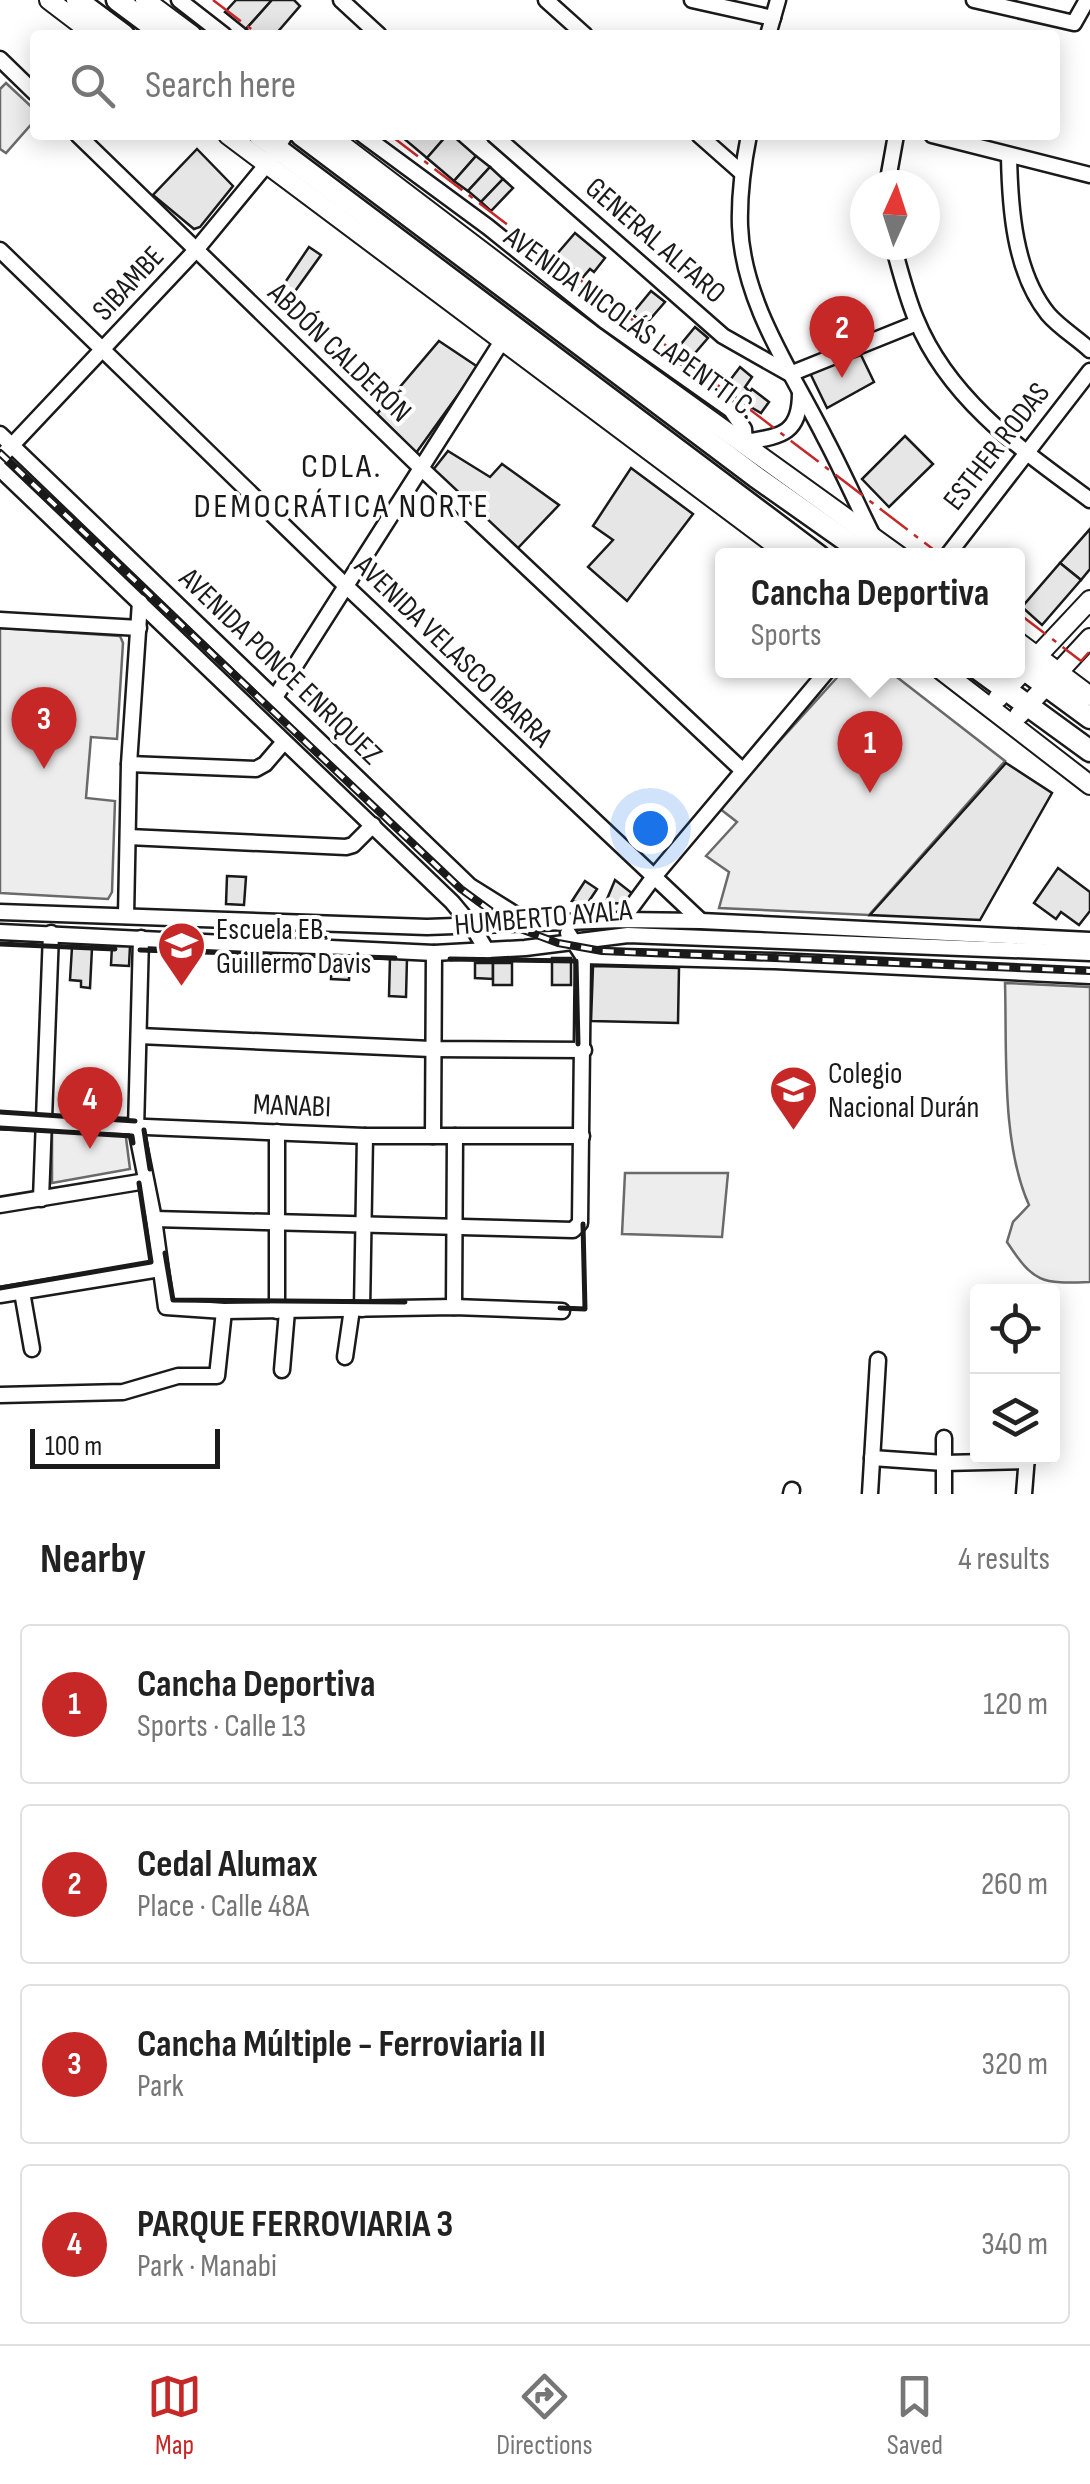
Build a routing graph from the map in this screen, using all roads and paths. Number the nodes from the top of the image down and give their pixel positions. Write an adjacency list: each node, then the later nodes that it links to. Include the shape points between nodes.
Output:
1 (49, 0): 13 (main road)
2 (76, 0): 14 (highway)
3 (116, 0): 15 (highway)
4 (145, 0): 16 (main road)
5 (179, 0): 17 (street)
6 (340, 0): 18 (street)
7 (546, 0): 19 (street)
8 (692, 0): 12 (street)
9 (778, 0): 12 (street)
10 (974, 0): 11 (street, via 1074,23)
11 (1087, 0)
12 (774, 18): 20 (street)
13 (88, 30)
14 (117, 30)
15 (157, 30)
16 (185, 30)
17 (218, 30)
18 (373, 30)
19 (579, 30)
20 (770, 30)
21 (0, 59): 22 (street)
22 (30, 88)
23 (83, 140): 38 (street, ABDÓN CALDERÓN)
24 (308, 140): 40 (highway, AVENIDA NICOLÁS LAPENTTI C.)
25 (335, 140): 40 (main road, AVENIDA NICOLÁS LAPENTTI C.)
26 (370, 140): 49 (street, via 732,410)
27 (500, 140): 46 (street, GENERAL ALFARO, via 723,336)
28 (704, 140): 35 (street)
29 (747, 140): 35 (street)
30 (895, 140): 34 (street)
31 (951, 140): 33 (street)
32 (272, 145): 38 (street, SIBAMBE); 42 (main road); 56 (highway)
33 (1010, 156): 36 (street); 44 (street, via 1012,212 1031,285 1049,314)
34 (890, 170)
35 (742, 173): 46 (street, via 740,229 750,284)
36 (1090, 175)
37 (0, 250): 43 (street, AVENIDA VELASCO IBARRA)
38 (196, 250): 43 (street, SIBAMBE); 52 (street, ABDÓN CALDERÓN)
39 (898, 260): 41 (street)
40 (545, 309): 49 (main road, AVENIDA NICOLÁS LAPENTTI C.); 57 (highway, AVENIDA NICOLÁS LAPENTTI C., via 756,477)
41 (917, 322): 46 (street); 50 (street, via 966,400)
42 (502, 341): 52 (street); 55 (main road)
43 (102, 350): 48 (street, SIBAMBE); 59 (street, AVENIDA VELASCO IBARRA)
44 (1090, 350)
45 (1090, 371): 50 (street, ESTHER RODAS)
46 (790, 374): 47 (street)
47 (800, 393): 49 (street, via 790,429); 57 (street)
48 (6, 439): 51 (street, SIBAMBE); 73 (street, AVENIDA PONCE ENRIQUEZ)
49 (745, 442): 57 (main road, AVENIDA NICOLÁS LAPENTTI C.)
50 (1026, 452): 54 (street); 58 (street, ESTHER RODAS)
51 (0, 458)
52 (421, 468): 59 (street); 81 (street, ABDÓN CALDERÓN)
53 (0, 469): 61 (street, AVENIDA PONCE ENRIQUEZ)
54 (1090, 500)
55 (779, 548)
56 (808, 548)
57 (871, 548)
58 (953, 548)
59 (347, 587): 73 (street); 85 (street, AVENIDA VELASCO IBARRA)
60 (1090, 600): 65 (main road)
61 (140, 602): 63 (street); 78 (street, AVENIDA PONCE ENRIQUEZ)
62 (0, 620): 63 (street)
63 (139, 628): 80 (street)
64 (1090, 638): 70 (main road)
65 (1026, 664): 70 (highway)
66 (821, 678): 81 (street)
67 (951, 678): 75 (main road)
68 (990, 678): 71 (highway)
69 (1015, 678): 71 (main road)
70 (1051, 678): 72 (main road); 74 (main road); 76 (highway)
71 (1006, 690): 74 (highway); 75 (main road)
72 (1090, 696)
73 (274, 698): 92 (street, AVENIDA PONCE ENRIQUEZ, via 470,886)
74 (1028, 706): 77 (main road); 79 (highway)
75 (990, 708): 77 (main road)
76 (1090, 718)
77 (1011, 724): 82 (main road)
78 (283, 744): 80 (street, via 256,769); 83 (street, AVENIDA PONCE ENRIQUEZ)
79 (1090, 751)
80 (129, 764): 84 (street)
81 (742, 770): 85 (street)
82 (1090, 785)
83 (373, 826): 84 (street, via 346,847); 91 (street, AVENIDA PONCE ENRIQUEZ)
84 (128, 837): 87 (street)
85 (652, 878): 88 (street); 89 (street, AVENIDA VELASCO IBARRA)
86 (0, 912): 87 (street, HUMBERTO AYALA)
87 (126, 916): 91 (street, HUMBERTO AYALA)
88 (622, 920): 89 (street, HUMBERTO AYALA); 90 (street, HUMBERTO AYALA)
89 (701, 921): 97 (street, HUMBERTO AYALA)
90 (564, 924): 92 (street, HUMBERTO AYALA); 96 (street)
91 (472, 926): 92 (street, HUMBERTO AYALA); 99 (street, AVENIDA PONCE ENRIQUEZ)
92 (532, 926): 98 (street)
93 (0, 932): 94 (street, HUMBERTO AYALA)
94 (50, 933): 95 (street, HUMBERTO AYALA); 108 (street)
95 (141, 938): 100 (street, HUMBERTO AYALA); 104 (street)
96 (572, 940): 98 (street, HUMBERTO AYALA); 101 (street, HUMBERTO AYALA, via 628,935); 102 (street)
97 (1090, 940)
98 (543, 945): 99 (street, HUMBERTO AYALA)
99 (486, 951): 100 (street, HUMBERTO AYALA)
100 (434, 953): 105 (street)
101 (1090, 953)
102 (584, 956): 103 (street); 106 (street)
103 (1090, 976)
104 (138, 1036): 105 (street); 109 (street)
105 (432, 1049): 106 (street); 112 (street)
106 (584, 1050): 114 (street)
107 (0, 1121): 108 (street, MANABI)
108 (45, 1124): 109 (street, MANABI); 116 (street)
109 (136, 1128): 110 (street, MANABI); 115 (street)
110 (277, 1132): 111 (street, MANABI); 119 (street)
111 (365, 1136): 112 (street, MANABI); 120 (street)
112 (432, 1136): 113 (street, MANABI)
113 (455, 1136): 114 (street, MANABI); 121 (street)
114 (582, 1136): 121 (street, via 580,1222 573,1230)
115 (146, 1181): 116 (street); 118 (street)
116 (41, 1199): 117 (street)
117 (0, 1205)
118 (154, 1220): 119 (street); 122 (street)
119 (275, 1220): 120 (street); 128 (street)
120 (363, 1224): 121 (street); 126 (street)
121 (455, 1227): 125 (street)
122 (160, 1269): 123 (street); 127 (street, via 166,1307)
123 (22, 1292): 124 (street); 130 (street)
124 (0, 1295)
125 (454, 1307): 126 (street); 129 (street)
126 (357, 1309): 128 (street); 131 (street)
127 (224, 1311): 128 (street); 134 (street, via 217,1376 178,1376 123,1392)
128 (282, 1311): 133 (street)
129 (562, 1311)
130 (32, 1349)
131 (345, 1357)
132 (878, 1360): 136 (street)
133 (282, 1370)
134 (0, 1394)
135 (944, 1438): 138 (street)
136 (872, 1458): 138 (street); 140 (street)
137 (970, 1462): 138 (street)
138 (944, 1463): 141 (street)
139 (1027, 1464): 142 (street)
140 (870, 1494)
141 (944, 1494)
142 (1024, 1494)

